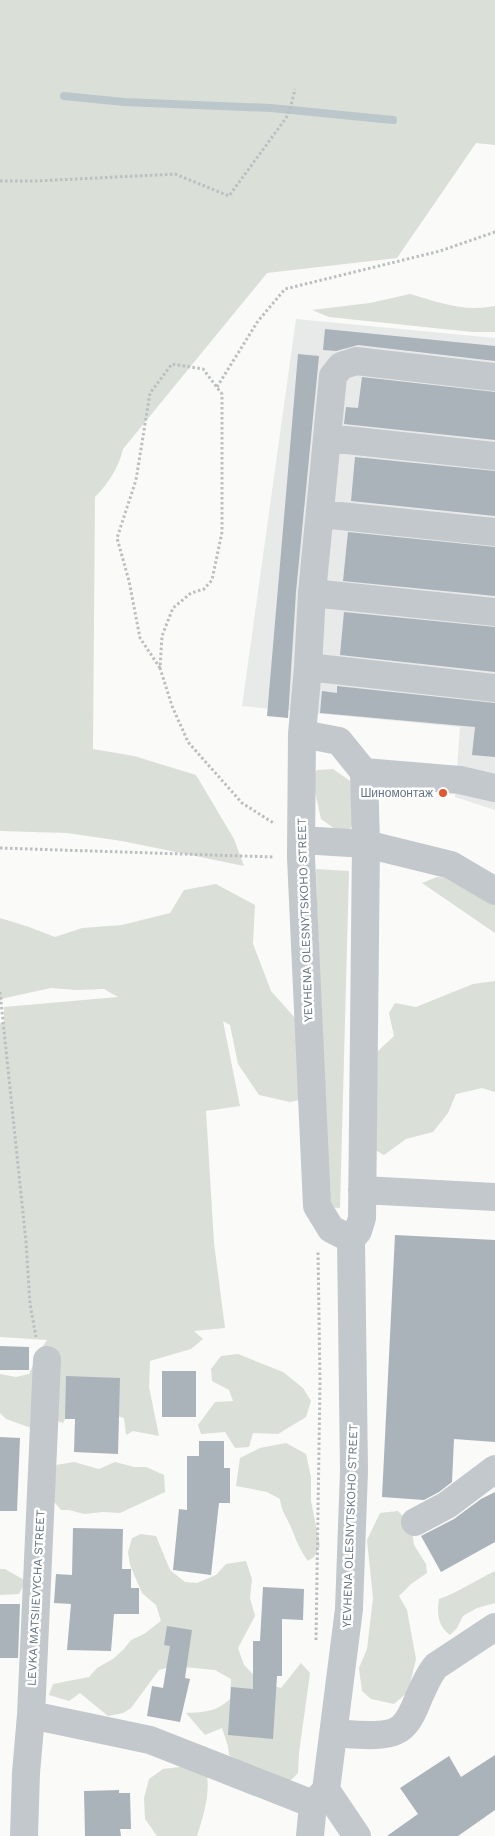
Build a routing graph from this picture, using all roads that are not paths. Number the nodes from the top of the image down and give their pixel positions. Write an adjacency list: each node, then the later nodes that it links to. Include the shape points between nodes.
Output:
1 (495, 377): 2 (street, YEVHENA OLESNYTSKOHO STREET, via 356,361 341,366 333,376)
2 (328, 438): 3 (street); 4 (street, YEVHENA OLESNYTSKOHO STREET)
3 (495, 456)
4 (321, 514): 5 (street); 6 (street, YEVHENA OLESNYTSKOHO STREET)
5 (495, 532)
6 (312, 593): 7 (street); 8 (street, YEVHENA OLESNYTSKOHO STREET)
7 (495, 612)
8 (308, 668): 9 (street); 10 (street, YEVHENA OLESNYTSKOHO STREET)
9 (495, 688)
10 (302, 734): 11 (street, via 339,741); 14 (street, YEVHENA OLESNYTSKOHO STREET)
11 (364, 772): 12 (street, via 460,780); 13 (street, YEVHENA OLESNYTSKOHO STREET)
12 (495, 788)
13 (366, 844): 14 (street); 15 (street, via 451,865); 16 (street, YEVHENA OLESNYTSKOHO STREET)
14 (301, 849): 18 (street, YEVHENA OLESNYTSKOHO STREET, via 317,1206 331,1229)
15 (495, 891)
16 (362, 1190): 17 (street); 18 (street, YEVHENA OLESNYTSKOHO STREET, via 362,1218)
17 (495, 1197)
18 (351, 1239): 24 (street, YEVHENA OLESNYTSKOHO STREET, via 354,1471 349,1608)
19 (47, 1360): 23 (street, LEVKA MATSIIEVYCHA STREET)
20 (495, 1469): 21 (street, via 447,1505)
21 (415, 1522)
22 (495, 1627): 24 (street, via 436,1666 402,1727 381,1735)
23 (31, 1715): 25 (street, via 150,1740); 26 (street, LEVKA MATSIIEVYCHA STREET)
24 (334, 1733): 25 (street, YEVHENA OLESNYTSKOHO STREET)
25 (319, 1797): 27 (street, YEVHENA OLESNYTSKOHO STREET); 28 (street)
26 (24, 1836)
27 (310, 1836)
28 (357, 1836)

